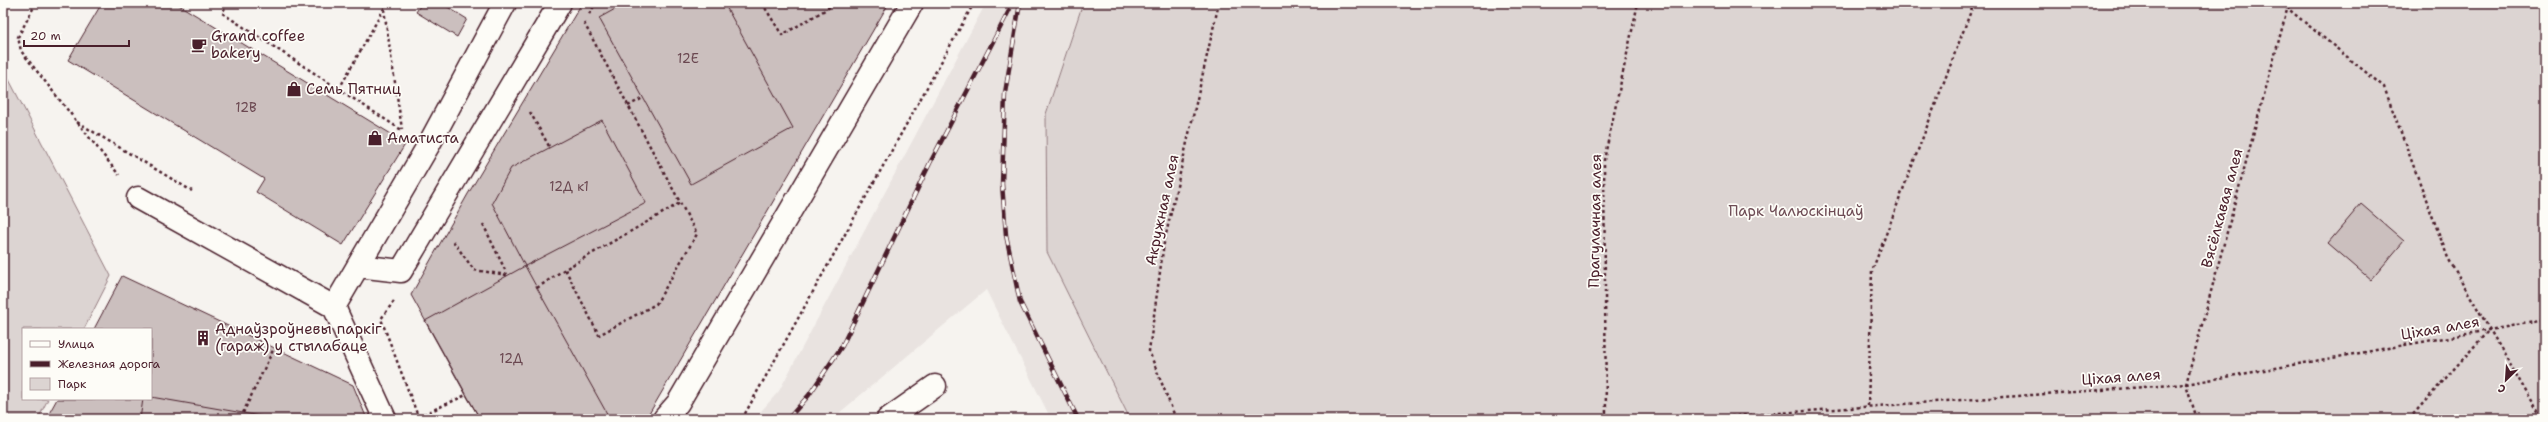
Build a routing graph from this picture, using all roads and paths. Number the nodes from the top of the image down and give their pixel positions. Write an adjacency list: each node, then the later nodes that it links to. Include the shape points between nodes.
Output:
1 (36, 3): 27 (path, via 18,37 20,51)
2 (228, 3): 21 (path, via 222,13)
3 (383, 3): 17 (path)
4 (387, 3): 17 (path)
5 (560, 3): 36 (lane, via 400,271)
6 (596, 3): 19 (path)
7 (762, 3): 8 (path, via 782,35)
8 (837, 3)
9 (912, 3): 51 (lane, via 678,403)
10 (974, 3): 52 (path)
11 (1219, 3): 54 (path, Акружная алея, via 1164,243 1149,351)
12 (1638, 3): 55 (path, Прагулачная алея, via 1604,160)
13 (1974, 3): 47 (path, via 1872,271)
14 (2281, 3): 18 (path)
15 (2291, 3): 18 (path, Вясёлкавая алея)
16 (502, 4): 29 (lane)
17 (384, 8): 21 (path); 28 (path)
18 (2287, 10): 42 (path, via 2384,87 2448,258); 44 (path, Вясёлкавая алея)
19 (584, 23): 20 (path); 24 (path)
20 (580, 30)
21 (339, 89): 28 (path)
22 (643, 98): 24 (path)
23 (534, 105): 25 (path)
24 (628, 106): 33 (path)
25 (530, 112): 26 (path); 30 (path)
26 (526, 119)
27 (78, 122): 31 (path); 32 (path)
28 (402, 130): 29 (path)
29 (428, 146): 36 (lane)
30 (550, 148)
31 (198, 195)
32 (138, 198): 39 (lane)
33 (680, 203): 37 (path); 37 (path, via 697,234 656,304 599,335)
34 (483, 224): 35 (path, via 507,275 474,270 453,241)
35 (457, 234)
36 (358, 266): 39 (lane)
37 (565, 269): 38 (path)
38 (537, 288)
39 (334, 307): 50 (lane)
40 (381, 319): 49 (path)
41 (2545, 320): 42 (path, Ціхая алея)
42 (2489, 330): 44 (path, Ціхая алея); 58 (path); 59 (path)
43 (274, 348): 48 (path)
44 (2186, 384): 47 (path, Ціхая алея); 57 (path)
45 (935, 386): 53 (lane)
46 (466, 395): 49 (path)
47 (1868, 406): 56 (path, Ціхая алея)
48 (243, 413)
49 (419, 418)
50 (385, 419)
51 (664, 419)
52 (742, 419)
53 (888, 419)
54 (1176, 419)
55 (1606, 419)
56 (1694, 419)
57 (2197, 419)
58 (2409, 419)
59 (2542, 419)

